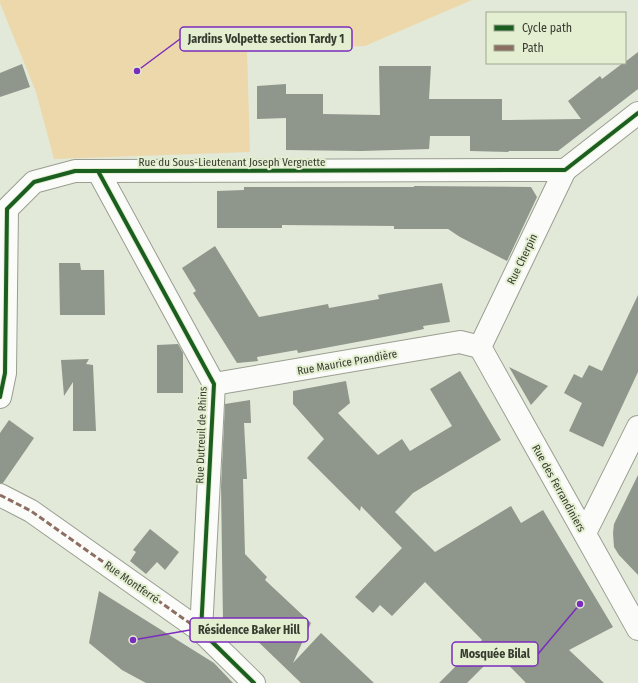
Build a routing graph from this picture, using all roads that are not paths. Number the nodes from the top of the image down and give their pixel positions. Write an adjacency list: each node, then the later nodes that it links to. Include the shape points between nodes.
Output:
1 (638, 113): 2 (street)
2 (565, 170): 3 (street, Rue du Sous-Lieutenant Joseph Vergnette); 4 (street, Rue Cherpin)
3 (98, 171): 5 (street, Rue Dutreuil de Rhins); 6 (street, Rue du Sous-Lieutenant Joseph Vergnette, via 74,171 34,182 7,209 5,373)
4 (480, 347): 5 (street, Rue Maurice Prandière, via 460,342); 9 (street, Rue des Ferrandiniers)
5 (214, 384): 11 (street, Rue Dutreuil de Rhins)
6 (0, 397)
7 (638, 427): 9 (street)
8 (0, 495): 11 (street, Rue Montferré, via 31,511)
9 (585, 534): 10 (street, Rue des Ferrandiniers)
10 (638, 629)
11 (201, 631): 12 (street, Rue Montferré)
12 (254, 683)

